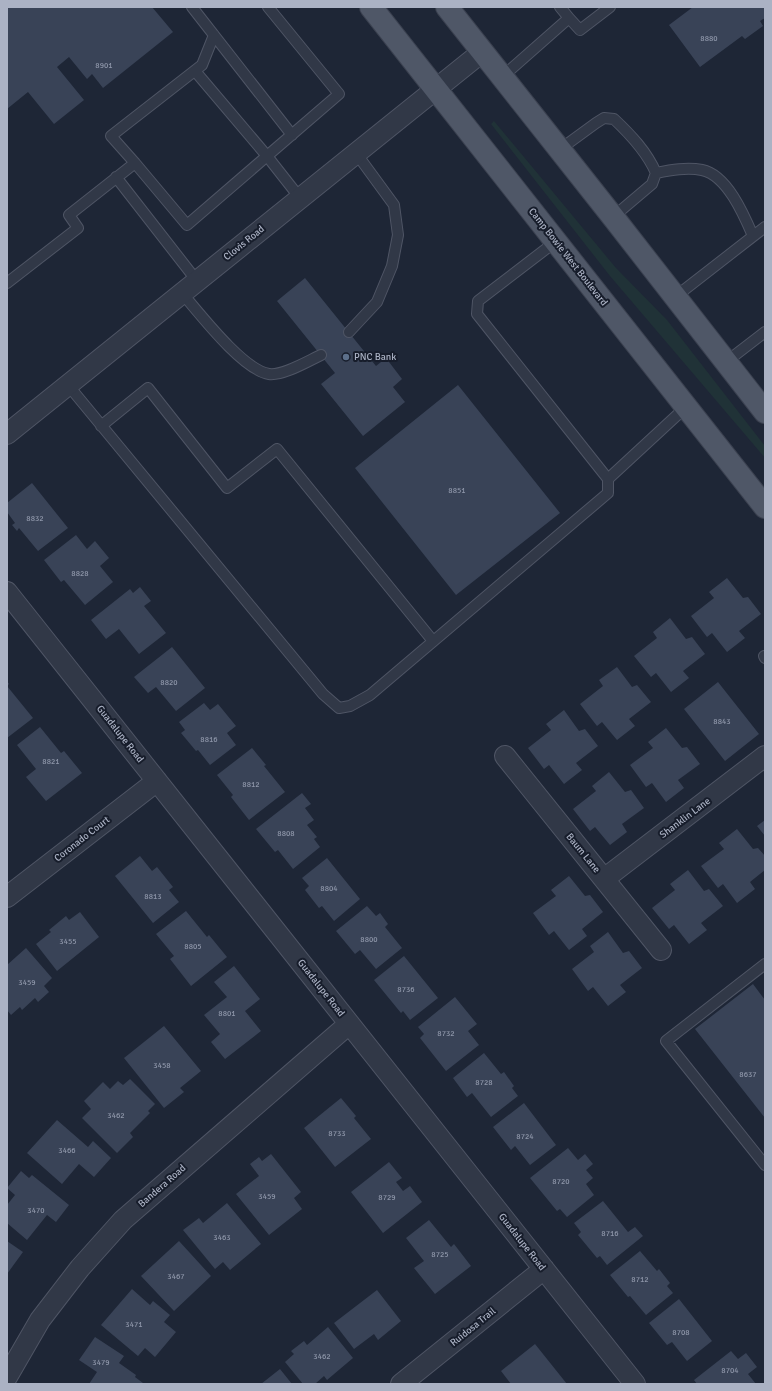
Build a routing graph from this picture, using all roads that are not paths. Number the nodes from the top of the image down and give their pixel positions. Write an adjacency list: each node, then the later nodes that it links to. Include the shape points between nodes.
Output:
1 (192, 7): 8 (lane)
2 (268, 7): 13 (lane, via 339,94)
3 (371, 7): 12 (main road, Camp Bowie West Boulevard)
4 (447, 7): 9 (main road)
5 (560, 7): 7 (lane)
6 (610, 7): 7 (lane, via 580,30)
7 (569, 18): 11 (lane)
8 (214, 35): 10 (lane, via 202,66); 13 (lane)
9 (482, 52): 11 (main road); 12 (street, Clovis Road)
10 (195, 70): 16 (lane); 17 (lane, via 111,136)
11 (502, 78): 14 (main road)
12 (436, 89): 15 (street, Clovis Road); 24 (main road, Camp Bowie West Boulevard)
13 (292, 135): 16 (lane)
14 (559, 150): 18 (lane, via 604,118 614,119 629,133 650,160); 21 (main road)
15 (356, 153): 20 (street, Clovis Road); 28 (lane, via 394,205 398,235 392,266 377,302)
16 (267, 156): 17 (lane, via 187,225); 20 (lane)
17 (135, 163): 19 (lane)
18 (656, 173): 21 (lane, via 652,184); 23 (lane, via 678,169 703,170 715,176 742,210)
19 (116, 177): 25 (lane, via 69,215 78,228); 26 (lane)
20 (300, 198): 26 (street, Clovis Road)
21 (613, 217): 27 (main road)
22 (765, 227): 23 (lane)
23 (754, 236): 27 (lane)
24 (555, 242): 33 (main road, Camp Bowie West Boulevard); 37 (lane, via 478,301 477,314)
25 (7, 283)
26 (190, 287): 30 (lane, via 238,355 258,370 270,374 287,371); 32 (street, Clovis Road)
27 (676, 297): 31 (main road)
28 (349, 332)
29 (765, 332): 31 (lane)
30 (321, 355)
31 (726, 362): 34 (main road)
32 (68, 385): 35 (lane); 36 (street, Clovis Road)
33 (687, 406): 37 (lane); 38 (main road, Camp Bowie West Boulevard)
34 (765, 412)
35 (101, 426): 40 (lane, via 323,694 339,708 350,706 370,696); 40 (lane, via 148,388 227,488 277,449)
36 (7, 434)
37 (608, 479): 40 (lane, via 608,493)
38 (765, 507)
39 (7, 592): 43 (street, Guadalupe Road)
40 (433, 641)
41 (505, 756): 44 (street, Baum Lane)
42 (765, 756): 44 (street, Shanklin Lane)
43 (156, 781): 45 (street, Coronado Court); 48 (street, Guadalupe Road)
44 (604, 879): 46 (street, Baum Lane)
45 (7, 897)
46 (661, 950)
47 (765, 964): 49 (lane, via 666,1041)
48 (350, 1024): 50 (street, Guadalupe Road); 51 (street, Bandera Road, via 122,1220 80,1268 40,1320)
49 (765, 1165)
50 (544, 1270): 52 (street, Ruidosa Trail); 53 (street, Guadalupe Road)
51 (7, 1376)
52 (401, 1384)
53 (635, 1384)

